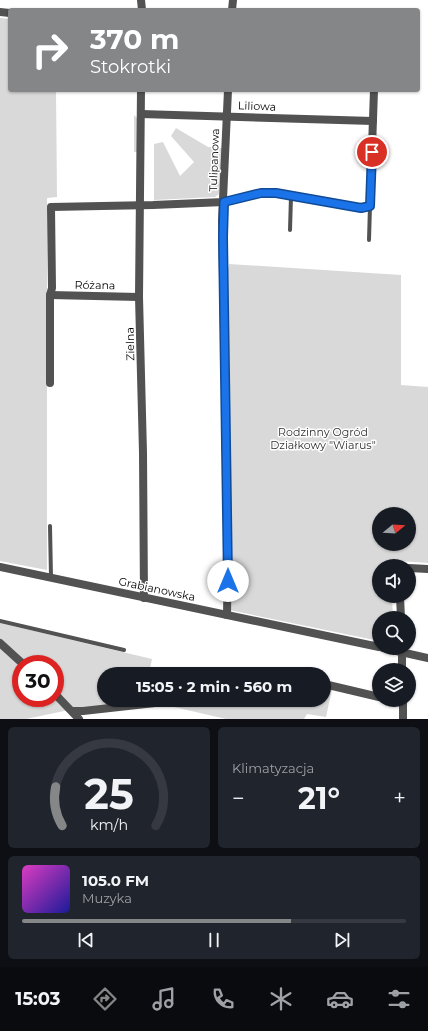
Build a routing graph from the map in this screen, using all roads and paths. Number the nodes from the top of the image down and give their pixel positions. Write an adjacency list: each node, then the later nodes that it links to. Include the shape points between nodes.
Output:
1 (141, 92): 4 (street, Zielna)
2 (228, 92): 5 (street, Tulipanowa)
3 (374, 92): 6 (street)
4 (141, 114): 5 (street, Liliowa); 9 (street, Zielna)
5 (226, 116): 6 (street, Liliowa); 8 (street, Tulipanowa)
6 (373, 121): 10 (street)
7 (291, 196): 8 (street, via 261,193); 10 (street, via 361,208); 11 (lane)
8 (224, 202): 9 (street); 22 (street, Tulipanowa)
9 (140, 205): 13 (street, via 51,207); 14 (street, Zielna)
10 (370, 206): 12 (lane)
11 (290, 230)
12 (369, 240)
13 (50, 295): 14 (street, Różana); 15 (street)
14 (140, 297): 21 (street, Zielna)
15 (50, 383)
16 (50, 526): 20 (lane)
17 (0, 567): 20 (street, Grabianowska)
18 (416, 568): 19 (street)
19 (428, 569)
20 (51, 577): 21 (street, Grabianowska)
21 (144, 598): 22 (street, Grabianowska)
22 (227, 615): 25 (street, Grabianowska)
23 (0, 621): 26 (lane)
24 (0, 643): 28 (street)
25 (372, 646)
26 (124, 650)
27 (416, 654): 29 (street)
28 (13, 655)
29 (428, 658)
30 (331, 686): 31 (street)
31 (372, 695)
32 (64, 702): 35 (street)
33 (119, 707): 35 (street)
34 (403, 707): 37 (street)
35 (73, 711): 36 (street)
36 (79, 719)
37 (403, 719)

